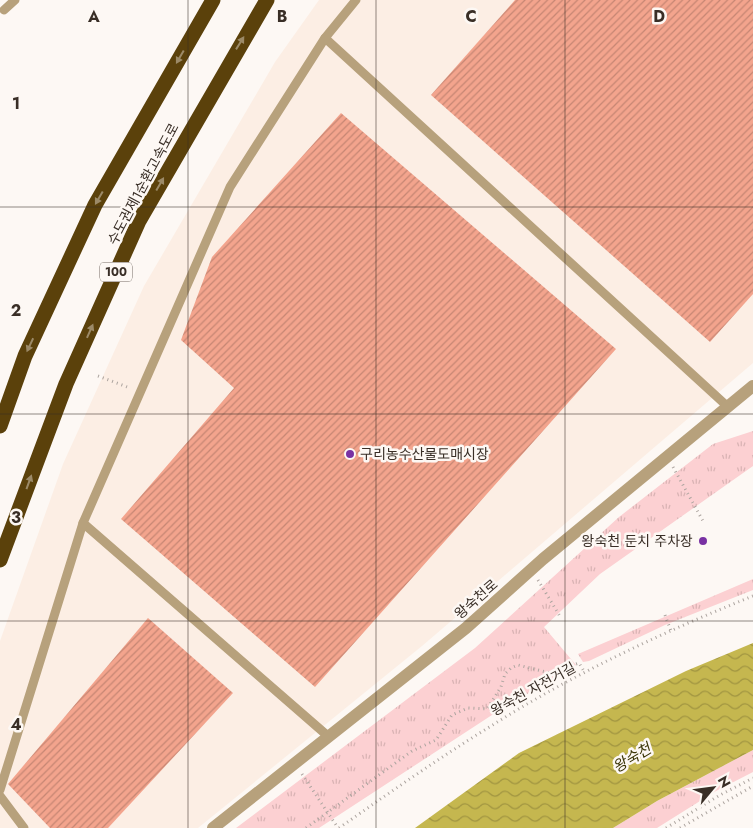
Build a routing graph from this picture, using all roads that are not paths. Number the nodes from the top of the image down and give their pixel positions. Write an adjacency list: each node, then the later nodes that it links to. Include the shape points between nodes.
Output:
1 (15, 0): 5 (lane)
2 (213, 0): 9 (highway, one-way to 9, via 95,205 25,356)
3 (267, 0): 11 (highway, 수도권제1순환고속도로 / 100, one-way to 3, via 66,384 139,221)
4 (356, 0): 6 (lane)
5 (4, 10)
6 (325, 38): 8 (lane); 10 (lane, via 230,187)
7 (753, 386): 8 (street, 왕숙천로)
8 (727, 406): 12 (street, 왕숙천로, via 543,559 466,628)
9 (0, 426)
10 (83, 522): 12 (lane); 13 (lane)
11 (0, 560)
12 (328, 737): 16 (street, 왕숙천로)
13 (0, 790)
14 (0, 796): 15 (lane)
15 (24, 828)
16 (214, 828)

